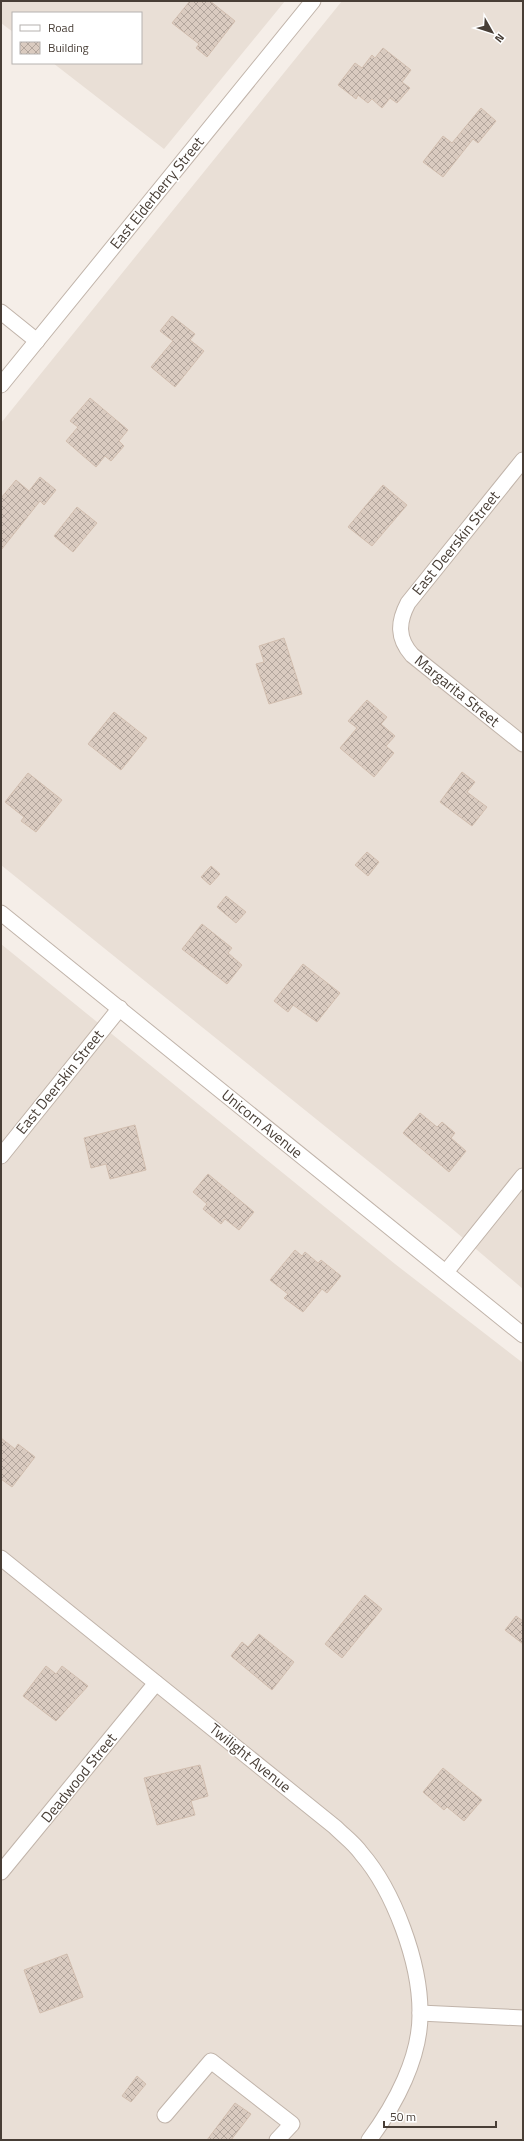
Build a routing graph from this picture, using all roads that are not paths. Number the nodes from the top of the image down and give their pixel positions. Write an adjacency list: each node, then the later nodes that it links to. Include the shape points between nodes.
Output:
1 (313, 1): 3 (street, East Elderberry Street)
2 (1, 312): 3 (street)
3 (37, 341): 4 (street, East Elderberry Street)
4 (1, 385)
5 (523, 460): 6 (street, East Deerskin Street, via 408,603 401,617)
6 (400, 632): 7 (street, Margarita Street, via 404,646 412,655)
7 (523, 744)
8 (1, 912): 9 (street, Unicorn Avenue)
9 (120, 1008): 10 (street, East Deerskin Street); 12 (street, Unicorn Avenue)
10 (1, 1156)
11 (523, 1176): 12 (street)
12 (446, 1272): 13 (street, Unicorn Avenue)
13 (523, 1335)
14 (1, 1558): 15 (street, Twilight Avenue)
15 (156, 1683): 16 (street, Deadwood Street); 17 (street, Twilight Avenue, via 335,1827 361,1852 384,1884 402,1925 416,1974)
16 (1, 1872)
17 (420, 2013): 18 (street); 21 (street, Twilight Avenue, via 417,2041 406,2077 387,2116)
18 (523, 2018)
19 (165, 2115): 20 (street, via 211,2061 292,2124)
20 (278, 2140)
21 (369, 2140)

